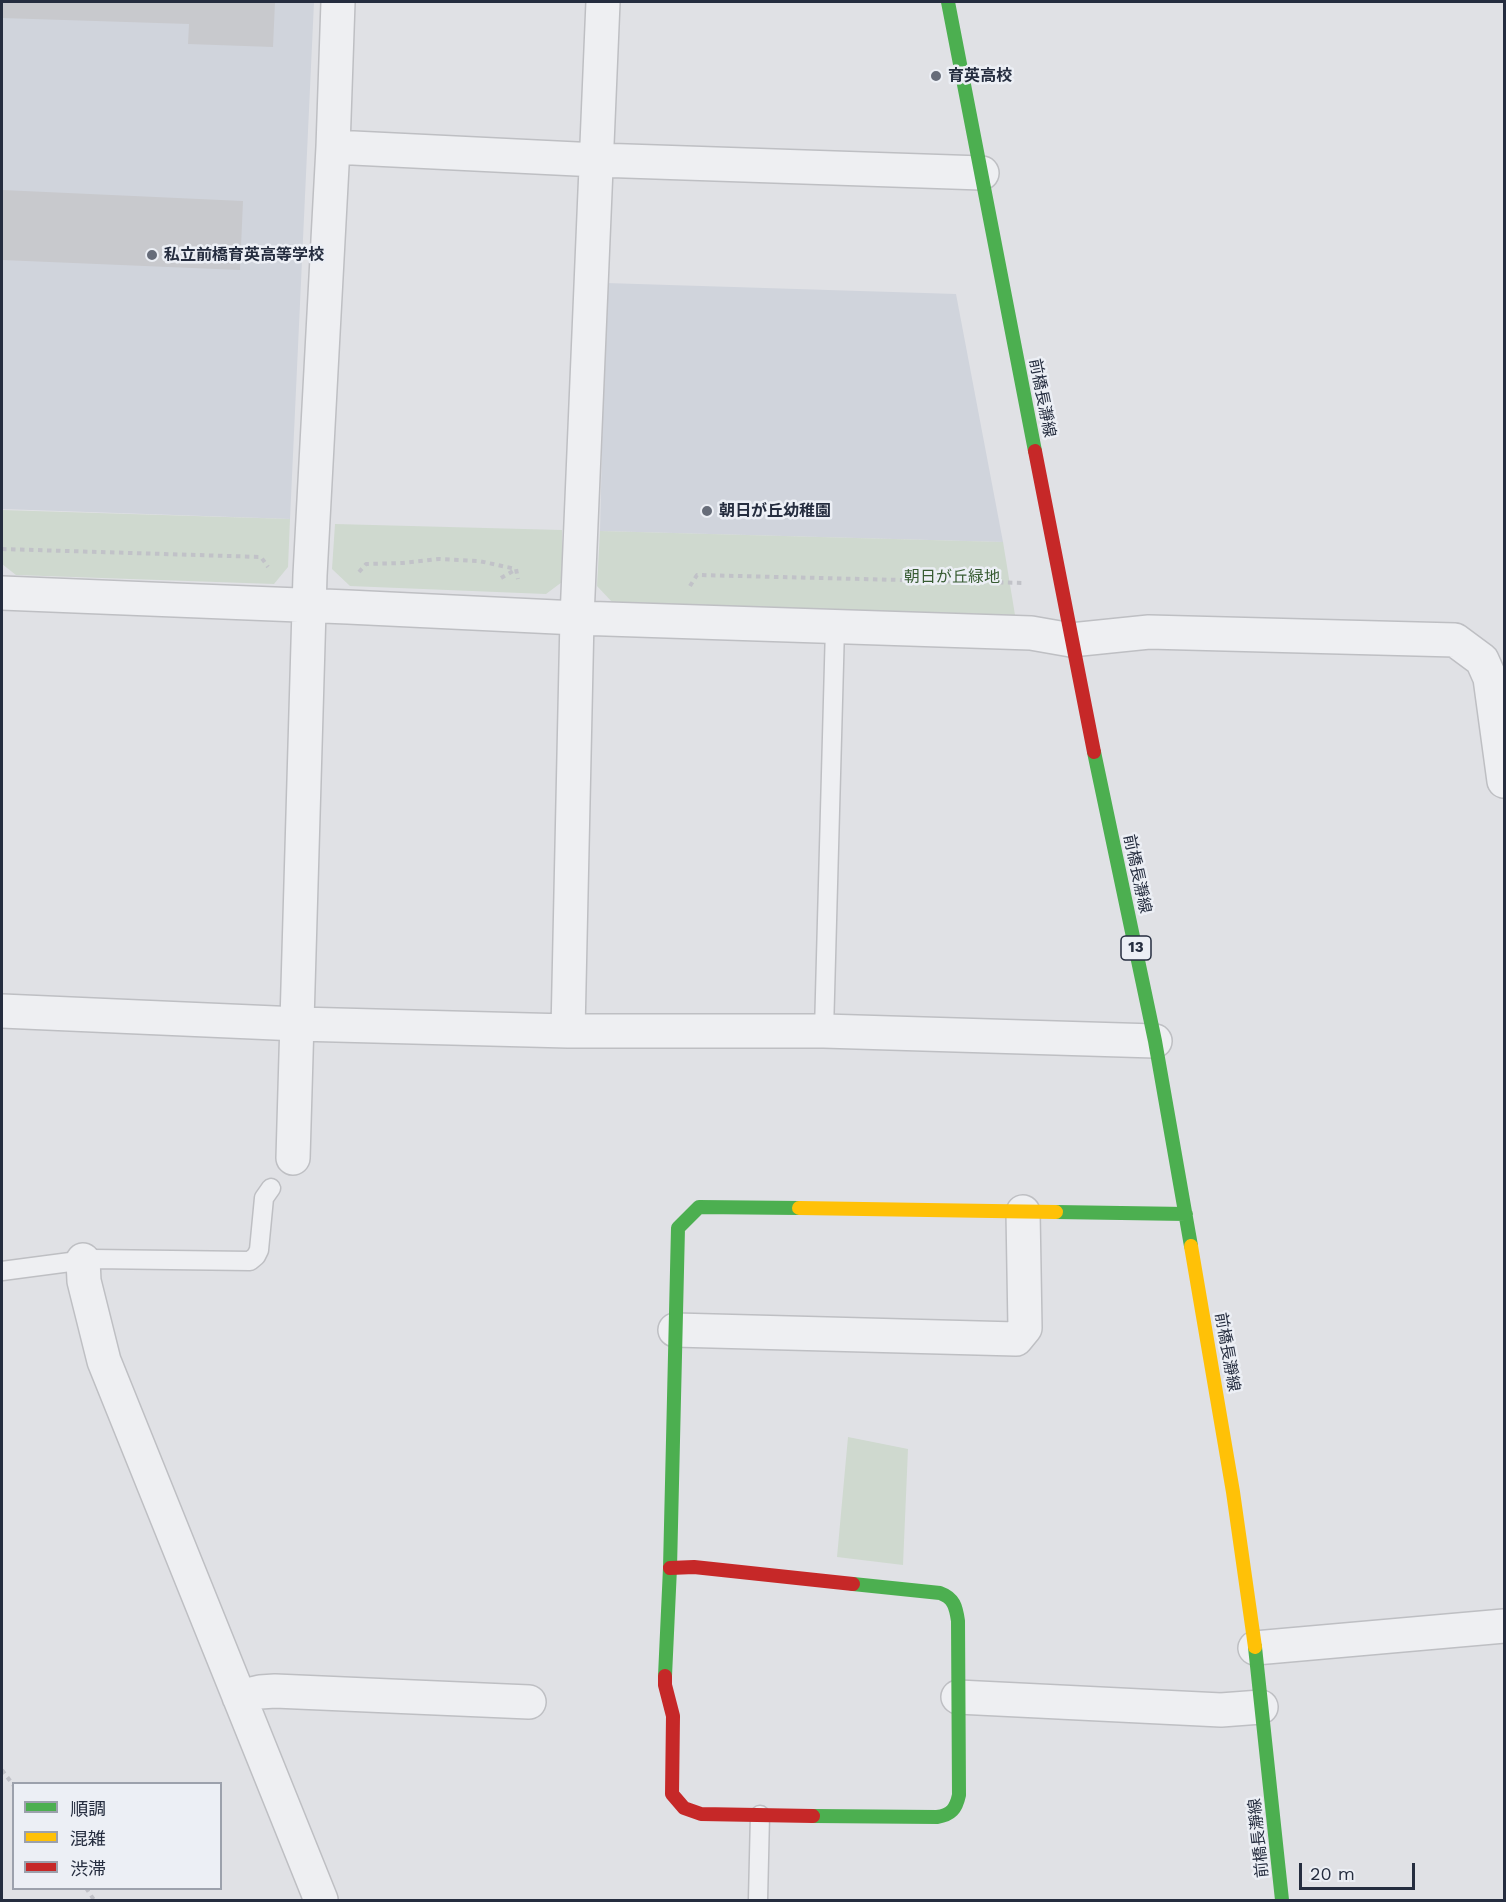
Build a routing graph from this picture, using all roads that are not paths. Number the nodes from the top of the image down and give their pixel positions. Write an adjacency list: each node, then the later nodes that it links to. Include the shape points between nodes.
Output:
1 (338, 2): 4 (street)
2 (603, 2): 5 (street)
3 (948, 2): 6 (main road, 前橋長瀞線 / 13)
4 (333, 147): 5 (street); 8 (street)
5 (597, 160): 6 (street); 9 (street)
6 (982, 173): 11 (main road, 前橋長瀞線 / 13)
7 (2, 593): 8 (street)
8 (309, 607): 9 (street); 14 (street)
9 (577, 618): 10 (street); 15 (street)
10 (835, 627): 11 (street, via 1031,633); 16 (lane)
11 (1071, 640): 12 (street, via 1149,632 1455,640 1482,660 1490,678); 17 (main road, 前橋長瀞線 / 13)
12 (1504, 781)
13 (2, 1011): 14 (street)
14 (298, 1023): 15 (street); 18 (street)
15 (568, 1031): 16 (street)
16 (824, 1031): 17 (street)
17 (1155, 1041): 21 (main road, 前橋長瀞線 / 13)
18 (293, 1158)
19 (271, 1188): 22 (lane, via 264,1198 259,1250 250,1260)
20 (1023, 1212): 21 (main road); 24 (main road, via 699,1206 678,1228); 24 (street, via 1025,1328 1016,1339)
21 (1186, 1214): 27 (main road, 前橋長瀞線 / 13)
22 (83, 1260): 23 (lane); 28 (street, via 84,1281 104,1361)
23 (2, 1271)
24 (675, 1330): 25 (main road)
25 (670, 1568): 29 (main road, via 694,1567 945,1594 957,1609); 32 (main road, via 665,1685 673,1716 672,1794 688,1812)
26 (1504, 1626): 27 (street)
27 (1255, 1648): 31 (main road, 前橋長瀞線 / 13)
28 (239, 1697): 30 (street, via 275,1691); 33 (street)
29 (958, 1697): 31 (street, via 1221,1710); 32 (main road, via 959,1795 951,1814 931,1818)
30 (529, 1701)
31 (1261, 1707): 35 (main road, 前橋長瀞線 / 13)
32 (760, 1815): 34 (lane)
33 (321, 1900)
34 (758, 1900)
35 (1282, 1900)

